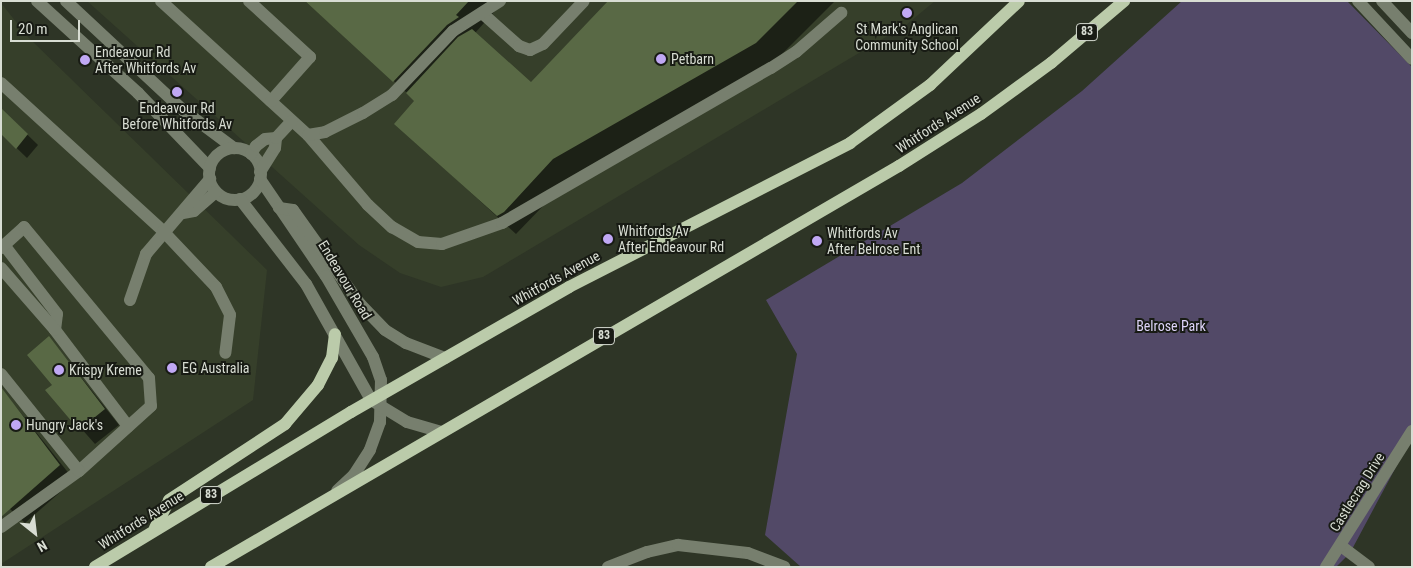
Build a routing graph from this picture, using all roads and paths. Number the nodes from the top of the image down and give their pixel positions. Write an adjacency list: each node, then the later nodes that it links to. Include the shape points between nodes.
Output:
1 (37, 1): 22 (street, via 145,100)
2 (66, 1): 20 (street, via 183,110)
3 (161, 1): 16 (street)
4 (249, 1): 16 (street, via 310,57)
5 (500, 1): 11 (street)
6 (584, 1): 11 (street, via 543,44 530,50 519,46)
7 (1019, 1): 35 (main road, Whitfords Avenue / 83, via 930,85 850,143 570,287)
8 (1124, 1): 40 (main road, Whitfords Avenue / 83, via 1043,69 981,114 899,166)
9 (1358, 1): 14 (street)
10 (1382, 1): 13 (street)
11 (482, 13): 18 (street, via 454,31 392,95 355,117)
12 (841, 13): 18 (street, via 796,52 771,68 502,223 442,244 418,242 392,227 368,205)
13 (1412, 33)
14 (1412, 60)
15 (1, 83): 28 (street)
16 (271, 101): 17 (street)
17 (292, 121): 18 (street); 19 (street)
18 (308, 136)
19 (276, 138): 21 (street, via 265,139); 23 (street, via 275,148)
20 (234, 148): 21 (street); 22 (street, via 218,154)
21 (251, 154): 23 (street)
22 (210, 173): 24 (street); 27 (street)
23 (260, 176): 25 (street, via 253,192); 26 (street, Endeavour Road)
24 (216, 192): 25 (street, via 223,197); 27 (street, via 194,211)
25 (240, 199): 33 (street, via 306,284)
26 (279, 208): 35 (street, via 293,210 360,304 384,330); 37 (street, Endeavour Road, via 299,233 373,357 381,380)
27 (182, 213): 28 (street)
28 (163, 231): 31 (street, via 146,254); 34 (street, via 216,286 226,303 230,315)
29 (3, 246): 32 (street, via 56,314); 38 (street, via 24,227 149,378 152,406)
30 (1, 268): 32 (street)
31 (130, 300)
32 (55, 330): 38 (street)
33 (335, 334): 37 (street); 44 (main road, via 332,358 323,376 285,424 169,500)
34 (225, 353)
35 (444, 358): 37 (main road, Whitfords Avenue / 83)
36 (1, 374): 41 (street)
37 (378, 400): 40 (street, via 407,422); 42 (street, Endeavour Road, via 380,422 370,450 354,475); 44 (main road, Whitfords Avenue / 83)
38 (128, 426): 41 (street)
39 (1412, 431): 45 (street, Castlecrag Drive)
40 (441, 432): 42 (main road, Whitfords Avenue / 83)
41 (79, 472): 43 (street)
42 (330, 498): 47 (main road, Whitfords Avenue / 83)
43 (2, 526)
44 (155, 528): 46 (main road, Whitfords Avenue / 83)
45 (1341, 546): 50 (street, Castlecrag Drive); 51 (street)
46 (95, 567)
47 (211, 567)
48 (608, 567): 49 (street, via 647,552 678,545 748,554)
49 (784, 567)
50 (1326, 567)
51 (1369, 567)

